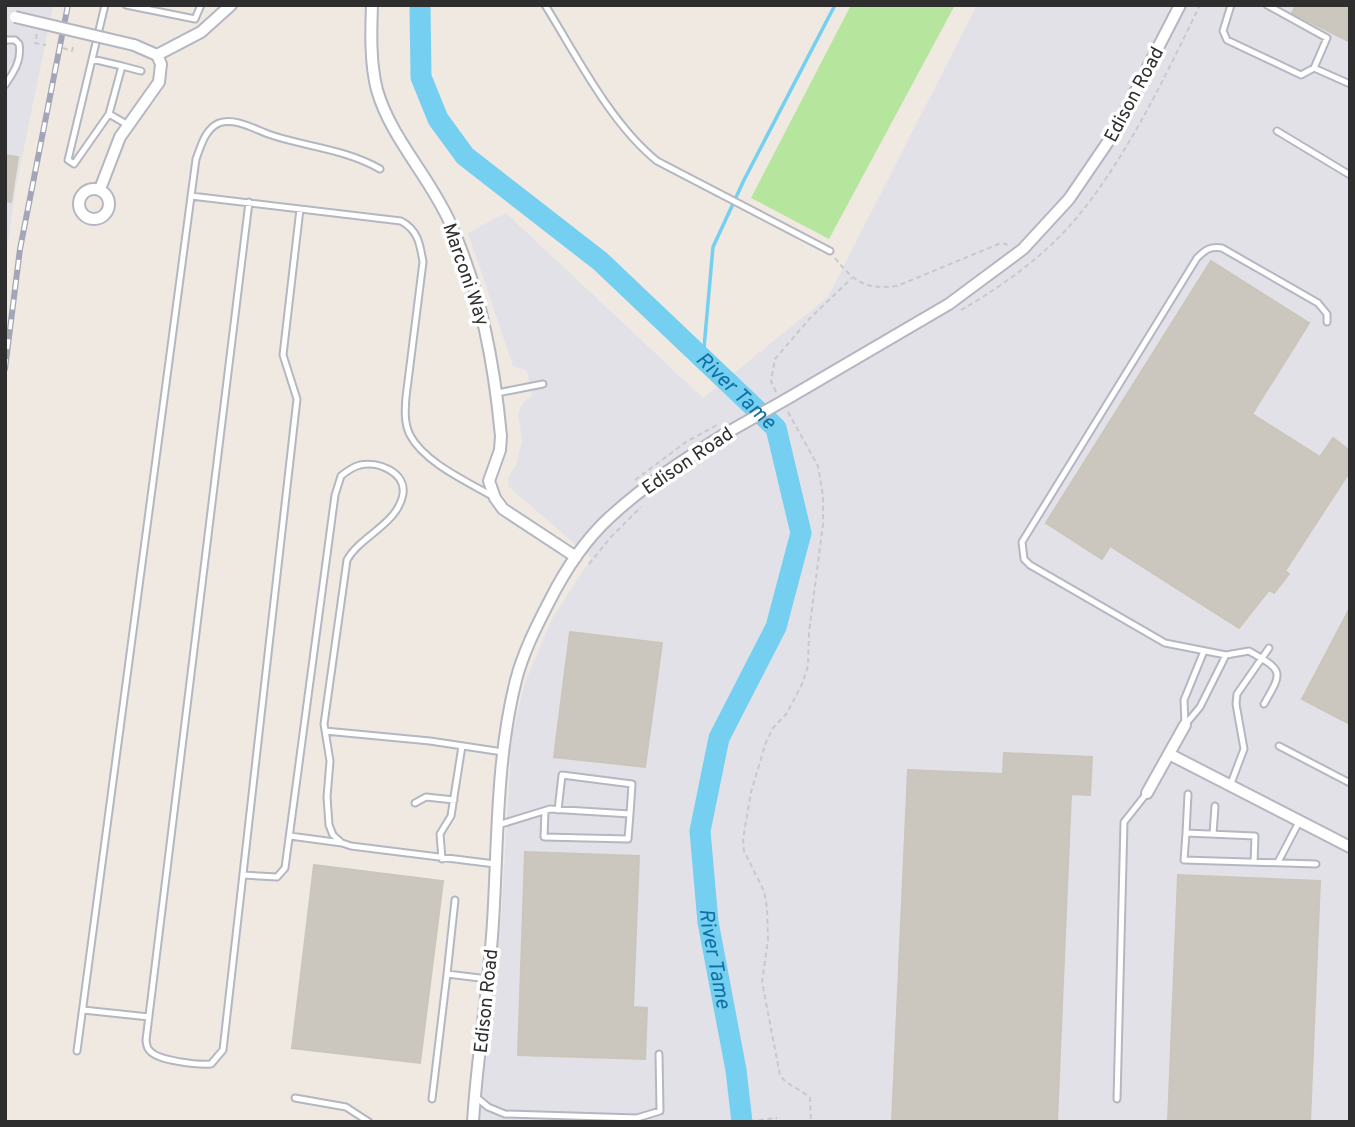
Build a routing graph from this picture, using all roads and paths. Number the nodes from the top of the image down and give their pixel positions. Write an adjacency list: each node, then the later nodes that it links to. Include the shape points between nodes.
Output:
1 (105, 5): 17 (lane)
2 (126, 5): 3 (lane, via 195,19)
3 (201, 5)
4 (230, 5): 16 (street, via 201,32)
5 (372, 5): 37 (street, Marconi Way, via 377,90 450,221 464,256 487,331)
6 (545, 5): 33 (lane, via 623,129 640,148)
7 (1180, 5): 38 (street, Edison Road, via 1114,133 1048,224 1023,249 949,304)
8 (1231, 5): 19 (lane, via 1223,31 1227,40 1301,75)
9 (1266, 5): 19 (lane, via 1327,38)
10 (10, 16): 16 (street, bridge)
11 (37, 33): 14 (path, via 35,43)
12 (5, 40): 22 (lane, via 15,40 20,50 16,70)
13 (66, 40): 15 (path, via 75,42 72,51)
14 (46, 45)
15 (63, 48)
16 (157, 54): 24 (street, via 159,82)
17 (92, 59): 18 (lane); 23 (lane, via 68,160 74,164)
18 (122, 66): 20 (lane); 23 (lane)
19 (1314, 68): 21 (lane)
20 (141, 71)
21 (1350, 84)
22 (5, 85)
23 (109, 114): 24 (lane)
24 (128, 125): 28 (street)
25 (1277, 131): 27 (lane)
26 (380, 169): 29 (lane, via 355,156 226,121 211,128 203,139)
27 (1350, 175)
28 (100, 189)
29 (191, 196): 30 (lane); 80 (lane)
30 (249, 202): 31 (lane); 81 (lane)
31 (300, 209): 39 (lane, via 401,221 415,233 423,262 405,419 426,455); 76 (lane, via 283,355 297,399)
32 (1014, 246): 34 (path, via 1002,243 897,286 873,287)
33 (830, 251): 34 (path)
34 (852, 278): 38 (path, via 775,359 771,381)
35 (1327, 322): 44 (lane, via 1318,303 1222,248 1204,251 1022,542 1024,559 1031,565 1165,643)
36 (543, 384): 37 (lane)
37 (497, 393): 39 (street, Marconi Way, via 500,450 489,481)
38 (784, 403): 41 (street, Edison Road, bridge, via 655,478 608,519); 92 (path, via 818,466 823,524 807,666 787,713 766,742 743,839 767,908 762,982 780,1075 810,1098)
39 (495, 498): 41 (street, via 503,509)
40 (647, 501): 42 (path)
41 (576, 557): 52 (street, Edison Road, via 527,647 516,679)
42 (589, 564)
43 (1269, 648): 46 (lane)
44 (1203, 651): 45 (lane); 48 (lane, via 1184,700)
45 (1226, 655): 46 (lane, via 1249,651); 48 (lane)
46 (1263, 659): 47 (lane, via 1274,666 1278,676); 55 (lane, via 1237,694 1244,749)
47 (1264, 704)
48 (1185, 725): 53 (street)
49 (325, 731): 50 (lane); 68 (lane, via 347,560 395,513 403,495 397,475 374,465 362,465 341,476 335,495); 69 (lane, via 330,761 327,816 333,835)
50 (462, 746): 52 (lane); 58 (lane)
51 (1279, 746): 54 (lane)
52 (504, 752): 65 (street, Edison Road)
53 (1169, 754): 55 (street); 56 (street)
54 (1350, 783)
55 (1230, 786): 64 (street)
56 (1147, 793): 86 (lane, via 1124,822)
57 (1188, 794): 66 (lane)
58 (454, 800): 59 (lane, via 426,797); 71 (lane, via 452,816 440,834)
59 (415, 803)
60 (1215, 806): 67 (lane)
61 (558, 810): 62 (lane); 63 (lane); 63 (lane, via 562,775 632,784)
62 (545, 811): 63 (lane, via 544,837 628,839); 65 (lane)
63 (630, 814)
64 (1299, 822): 70 (street); 73 (lane)
65 (498, 825): 74 (street, Edison Road)
66 (1186, 833): 67 (lane); 72 (lane, via 1184,860)
67 (1213, 834): 72 (lane, via 1255,836)
68 (290, 836): 69 (lane); 76 (lane, via 285,869 277,877)
69 (342, 843): 71 (lane)
70 (1350, 848)
71 (442, 859): 74 (lane)
72 (1254, 862): 73 (lane)
73 (1278, 862): 75 (lane)
74 (495, 864): 79 (street, Edison Road)
75 (1316, 864)
76 (243, 875): 81 (lane, via 223,1050 211,1064 196,1065 152,1054 146,1041)
77 (455, 900): 78 (lane)
78 (447, 974): 79 (lane); 87 (lane)
79 (488, 979): 84 (street, Edison Road)
80 (83, 1010): 81 (lane); 82 (lane)
81 (149, 1017)
82 (77, 1051)
83 (659, 1054): 84 (lane, via 660,1111 637,1118 505,1114)
84 (475, 1096): 90 (street, Edison Road)
85 (295, 1098): 89 (lane, via 346,1107)
86 (1117, 1099)
87 (432, 1100)
88 (777, 1118): 91 (path)
89 (369, 1122)
90 (473, 1122)
91 (742, 1122)
92 (811, 1122)

